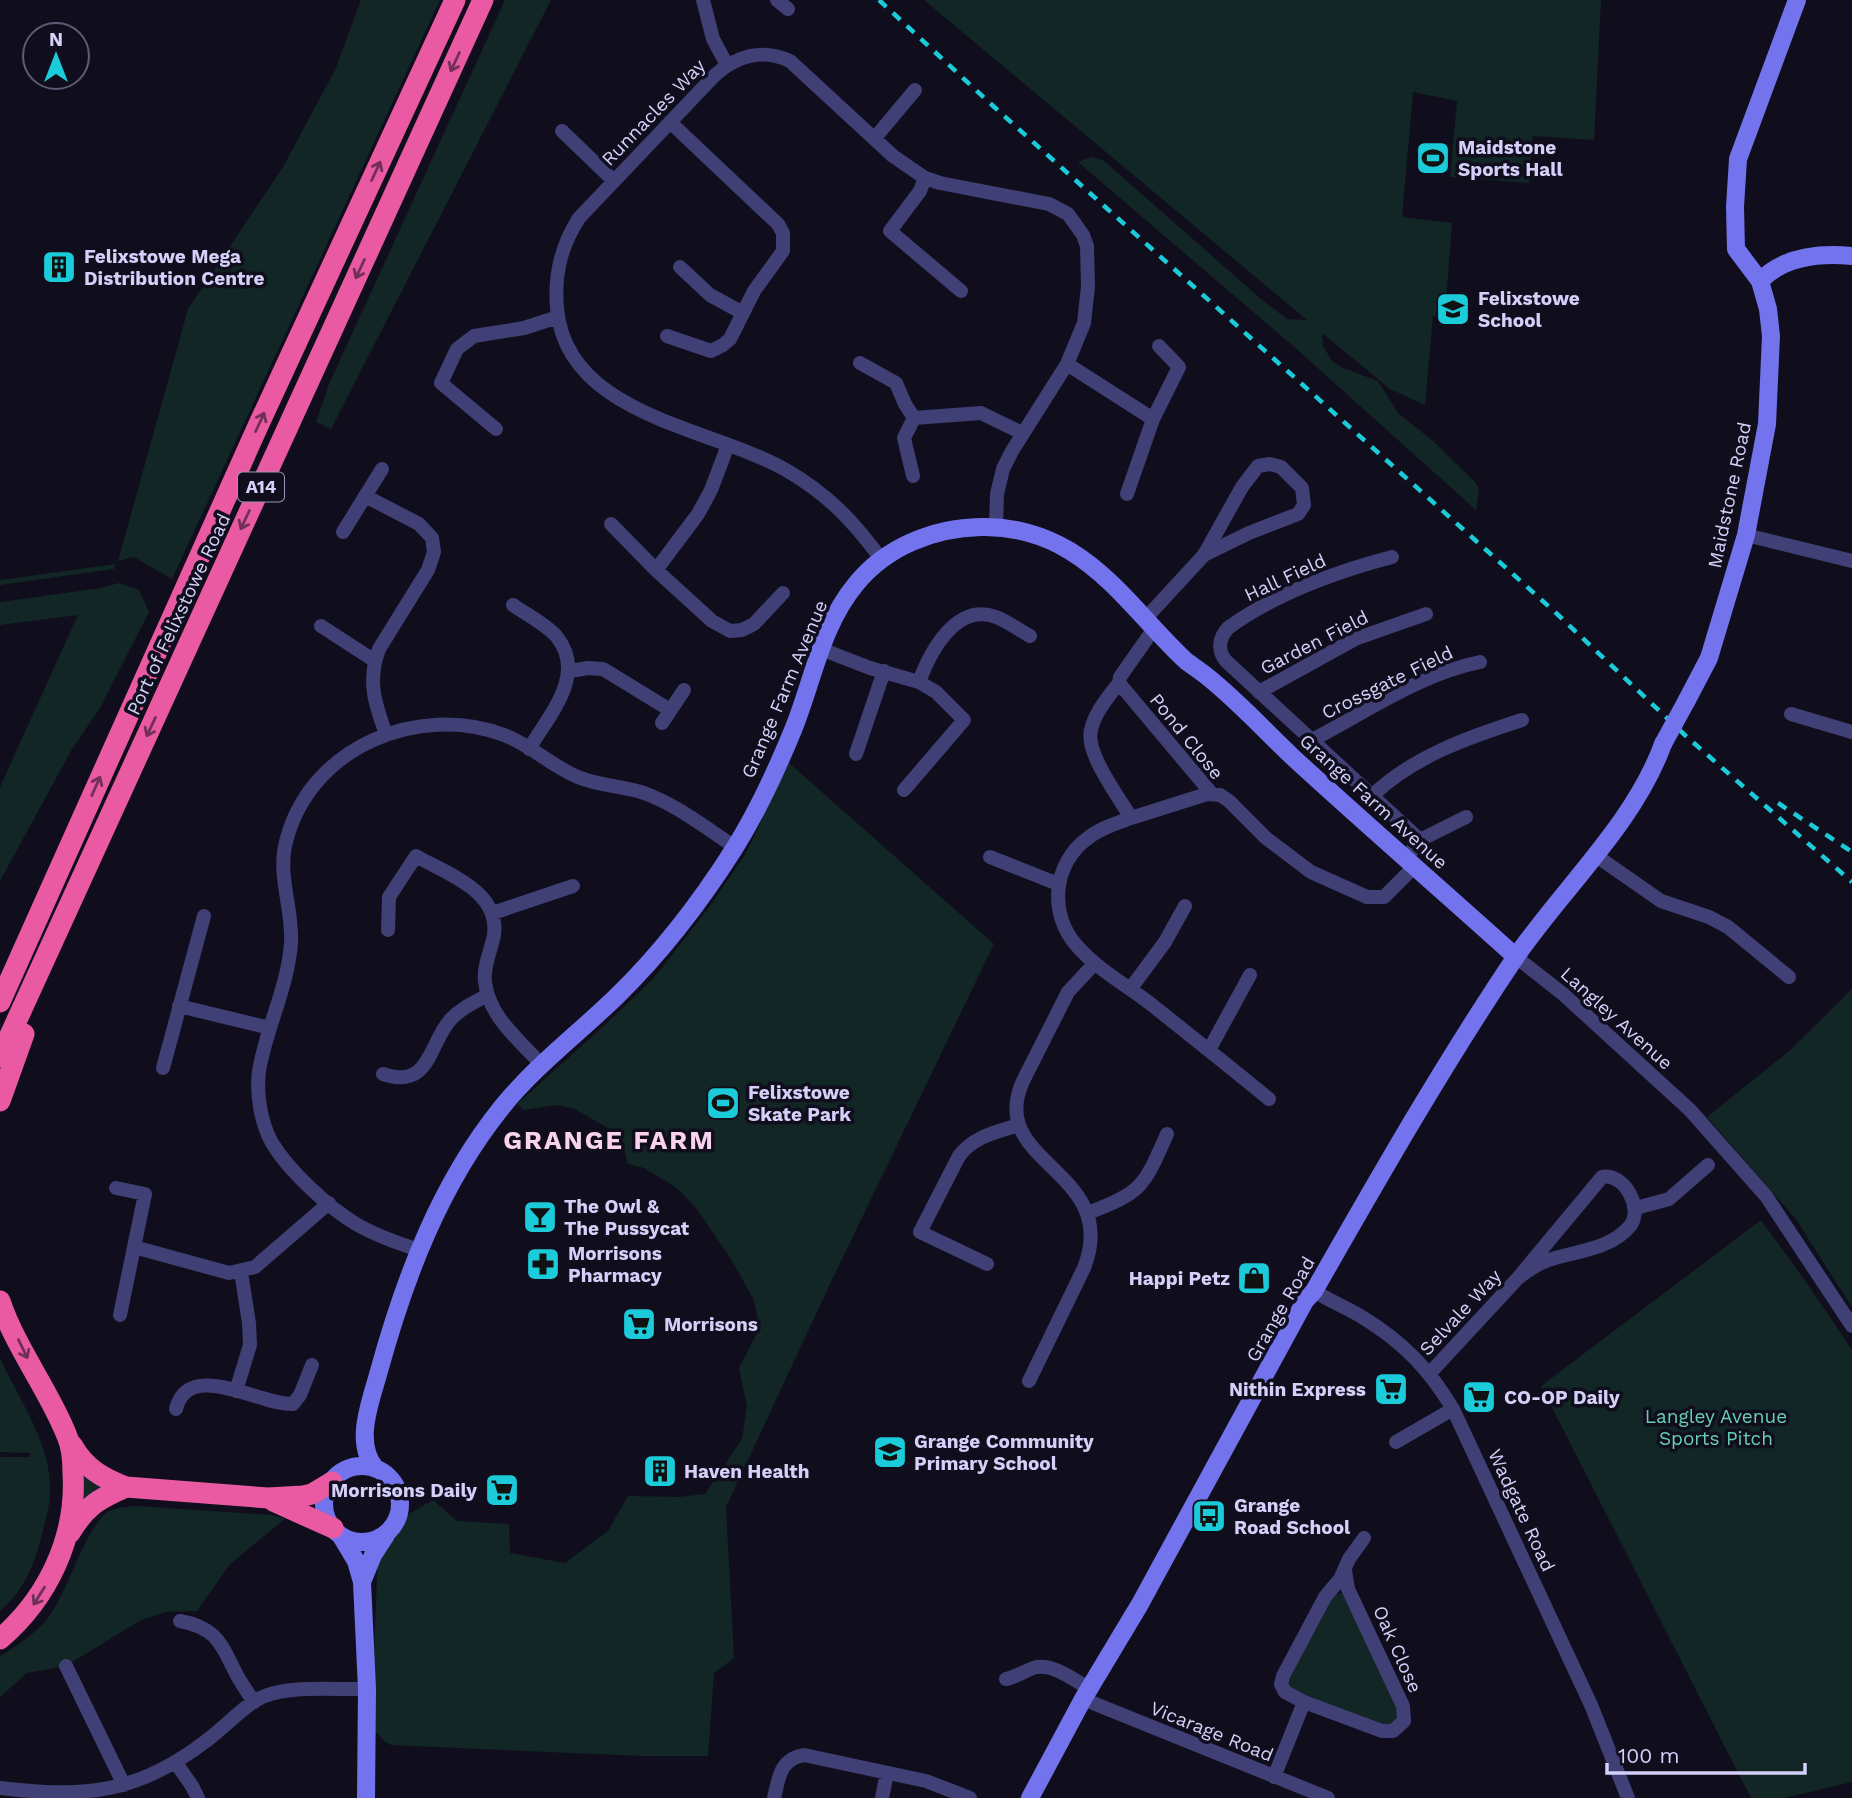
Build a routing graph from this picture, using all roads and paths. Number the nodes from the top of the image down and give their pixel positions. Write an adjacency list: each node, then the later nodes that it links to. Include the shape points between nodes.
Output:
1 (454, 0): 71 (highway, Port of Felixstowe Road / A14, one-way to 1)
2 (483, 0): 84 (highway, Port of Felixstowe Road / A14, one-way to 84)
3 (703, 0): 5 (street, via 713,39)
4 (1797, 0): 14 (street, Maidstone Road, via 1738,159 1736,250)
5 (727, 65): 7 (street, Runnacles Way); 9 (street, Runnacles Way, via 750,55 790,61)
6 (915, 90): 9 (street)
7 (670, 122): 11 (street, Runnacles Way); 16 (street, via 783,233 781,257 760,281)
8 (562, 131): 11 (street)
9 (874, 139): 10 (street, Runnacles Way)
10 (925, 178): 15 (street, via 890,231); 21 (street, Runnacles Way, via 1049,204 1076,223 1087,246 1088,287 1083,323)
11 (614, 181): 17 (street, Runnacles Way, via 579,218 564,246 556,280)
12 (1851, 253): 14 (street, via 1797,259)
13 (680, 267): 16 (street, via 710,295)
14 (1760, 281): 34 (street, Maidstone Road, via 1768,309 1771,367 1767,424)
15 (961, 291)
16 (743, 313): 18 (street, via 730,339 711,351)
17 (558, 317): 24 (street, via 474,336 457,349 441,383); 26 (street, Runnacles Way, via 564,341 602,388 646,413)
18 (667, 336)
19 (1159, 346): 23 (street, via 1179,367)
20 (860, 363): 22 (street, via 896,383)
21 (1068, 364): 23 (street); 25 (street, Runnacles Way)
22 (914, 418): 25 (street, via 981,413); 28 (street, via 904,438)
23 (1153, 419): 29 (street)
24 (496, 429)
25 (1022, 433): 32 (street, Runnacles Way, via 1000,481)
26 (727, 445): 37 (street, Runnacles Way, via 784,469 823,494 846,514); 39 (street, via 698,514)
27 (382, 469): 30 (street)
28 (913, 476)
29 (1127, 494)
30 (365, 496): 33 (street); 48 (street, via 419,524 432,538 434,552)
31 (611, 524): 39 (street)
32 (996, 527): 37 (street, Grange Farm Avenue, via 932,534); 43 (street, Grange Farm Avenue, via 1029,533 1067,548 1105,577)
33 (343, 531)
34 (1746, 535): 38 (street); 72 (street, Maidstone Road, bridge, via 1709,658 1633,802)
35 (1204, 555): 35 (street, via 1258,466 1281,467 1303,488 1304,505 1298,514); 43 (street)
36 (1392, 557): 47 (street, Hall Field, via 1322,579 1237,622 1223,633)
37 (882, 561): 46 (street, Grange Farm Avenue, via 858,580 841,604)
38 (1852, 561)
39 (656, 570): 40 (street, via 712,621 730,631 748,628)
40 (783, 593)
41 (513, 606): 50 (street, via 557,638)
42 (1426, 614): 56 (street, Garden Field, via 1355,639)
43 (1149, 624): 52 (street, Grange Farm Avenue); 54 (street)
44 (321, 626): 48 (street)
45 (1030, 636): 53 (street, via 997,617 965,618 936,646)
46 (821, 649): 51 (street); 70 (street, Grange Farm Avenue, via 793,730)
47 (1224, 659): 52 (street); 56 (street, Grange Farm Avenue)
48 (375, 661): 60 (street, via 374,699)
49 (1480, 662): 61 (street, Crossgate Field, via 1431,678)
50 (570, 671): 55 (street, via 603,669 666,717); 62 (street, via 564,692)
51 (884, 671): 53 (street); 63 (street)
52 (1210, 679): 74 (street, Grange Farm Avenue)
53 (919, 682): 64 (street, via 964,720)
54 (1119, 683): 65 (street, Pond Close); 68 (street, via 1101,706 1090,737 1096,760)
55 (684, 690)
56 (1259, 692): 61 (street, Grange Farm Avenue)
57 (1791, 714): 59 (street)
58 (1522, 720): 66 (street, via 1412,765)
59 (1852, 732)
60 (386, 734): 62 (street, via 429,725 459,725 504,735); 91 (street, via 323,774 292,823 283,861 290,957)
61 (1312, 740): 66 (street, Grange Farm Avenue)
62 (529, 749): 70 (street, via 581,778 658,799)
63 (856, 754)
64 (904, 790)
65 (1212, 794): 68 (street, Pond Close); 74 (street, via 1229,801 1303,867 1367,897 1384,897)
66 (1373, 795): 69 (street, Grange Farm Avenue)
67 (1466, 817): 69 (street)
68 (1131, 818): 75 (street, Pond Close, via 1081,843)
69 (1420, 840): 74 (street)
70 (735, 847): 94 (street, Grange Farm Avenue, via 648,964)
71 (68, 848): 83 (highway); 89 (highway, Port of Felixstowe Road / A14)
72 (1595, 855): 81 (street, Maidstone Road); 86 (street, via 1661,901 1727,927)
73 (990, 857): 75 (street)
74 (1410, 862): 81 (street, Grange Farm Avenue)
75 (1058, 884): 82 (street, via 1065,927)
76 (573, 886): 78 (street)
77 (1185, 906): 87 (street)
78 (492, 913): 80 (street, via 480,893 416,856 389,897); 88 (street, via 494,934 485,968)
79 (204, 916): 90 (street)
80 (388, 930)
81 (1516, 957): 111 (street, Grange Road); 114 (street, Langley Avenue, via 1690,1110 1766,1196)
82 (1095, 963): 87 (street); 99 (street, via 1064,999 1023,1081 1018,1095)
83 (0, 967)
84 (38, 974): 93 (highway, Port of Felixstowe Road / A14); 98 (highway, via 23,1040)
85 (1250, 975): 92 (street)
86 (1789, 977)
87 (1131, 988): 92 (street)
88 (488, 995): 94 (street, via 502,1022); 96 (street, via 451,1018 420,1070 402,1078)
89 (0, 1002)
90 (179, 1006): 91 (street); 95 (street)
91 (271, 1028): 103 (street, via 259,1074 263,1121 272,1143)
92 (1209, 1050): 97 (street)
93 (0, 1057)
94 (542, 1065): 107 (street, Grange Farm Avenue, via 481,1135 450,1185)
95 (163, 1068)
96 (383, 1074)
97 (1269, 1098)
98 (0, 1101)
99 (1019, 1125): 105 (street, via 1028,1143 1076,1192); 108 (street, via 967,1147 920,1232)
100 (1167, 1134): 105 (street, via 1143,1184)
101 (1708, 1165): 104 (street, via 1669,1199)
102 (116, 1188): 106 (street, via 145,1194)
103 (329, 1203): 107 (street, via 356,1224); 109 (street, via 255,1267)
104 (1636, 1208): 110 (street, Selvale Way, via 1630,1226 1611,1240 1542,1262); 110 (street, Selvale Way, via 1624,1186 1603,1176)
105 (1088, 1213): 117 (street, via 1088,1259)
106 (134, 1247): 109 (street, via 229,1273); 113 (street)
107 (419, 1250): 123 (street, Grange Farm Avenue, via 371,1399)
108 (987, 1264)
109 (241, 1272): 118 (street, via 250,1345)
110 (1518, 1278): 116 (street, Selvale Way)
111 (1314, 1291): 116 (street, Wadgate Road, via 1380,1328); 139 (street, Grange Road)
112 (0, 1301): 121 (highway, one-way to 121)
113 (120, 1315)
114 (1852, 1326)
115 (312, 1365): 118 (street, via 293,1404)
116 (1430, 1373): 120 (street, Wadgate Road)
117 (1029, 1381)
118 (236, 1391): 119 (street, via 192,1387)
119 (176, 1409)
120 (1454, 1409): 122 (street); 155 (street, Wadgate Road, via 1591,1705)
121 (68, 1437): 126 (highway, via 92,1471); 131 (highway, via 74,1484)
122 (1396, 1442)
123 (364, 1443): 124 (street); 125 (street, Grange Farm Avenue)
124 (376, 1469): 125 (street, via 351,1468); 129 (street, via 389,1477 400,1502 397,1521)
125 (336, 1478): 127 (highway, via 312,1494); 128 (street, via 324,1505)
126 (126, 1487): 127 (highway); 131 (highway, via 92,1504)
127 (268, 1498): 128 (highway)
128 (337, 1532): 129 (street, via 351,1540 371,1541); 133 (street, via 356,1561)
129 (389, 1532): 133 (street)
130 (1364, 1538): 132 (street, Oak Close)
131 (64, 1544): 135 (highway, one-way to 135, via 32,1608)
132 (1345, 1570): 141 (street, Oak Close, via 1325,1597 1283,1676 1285,1692); 141 (street, Oak Close, via 1348,1589 1403,1706 1404,1721 1393,1731 1382,1731)
133 (362, 1582): 138 (street)
134 (180, 1621): 140 (street, via 201,1627 218,1640)
135 (0, 1639)
136 (66, 1666): 145 (street)
137 (1006, 1679): 139 (street, Vicarage Road, via 1044,1667)
138 (367, 1689): 140 (street, via 287,1691); 149 (street)
139 (1086, 1693): 144 (street, Vicarage Road); 153 (street, Grange Road)
140 (254, 1702): 142 (street)
141 (1304, 1702): 144 (street)
142 (176, 1763): 145 (street); 148 (street)
143 (887, 1773): 150 (street, via 798,1756 784,1765); 151 (street); 152 (street, via 926,1781)
144 (1274, 1777): 154 (street, Vicarage Road)
145 (124, 1785): 147 (street)
146 (0, 1788): 147 (street)
147 (66, 1796)
148 (198, 1798)
149 (366, 1798)
150 (774, 1798)
151 (882, 1798)
152 (970, 1798)
153 (1030, 1798)
154 (1328, 1798)
155 (1628, 1798)

